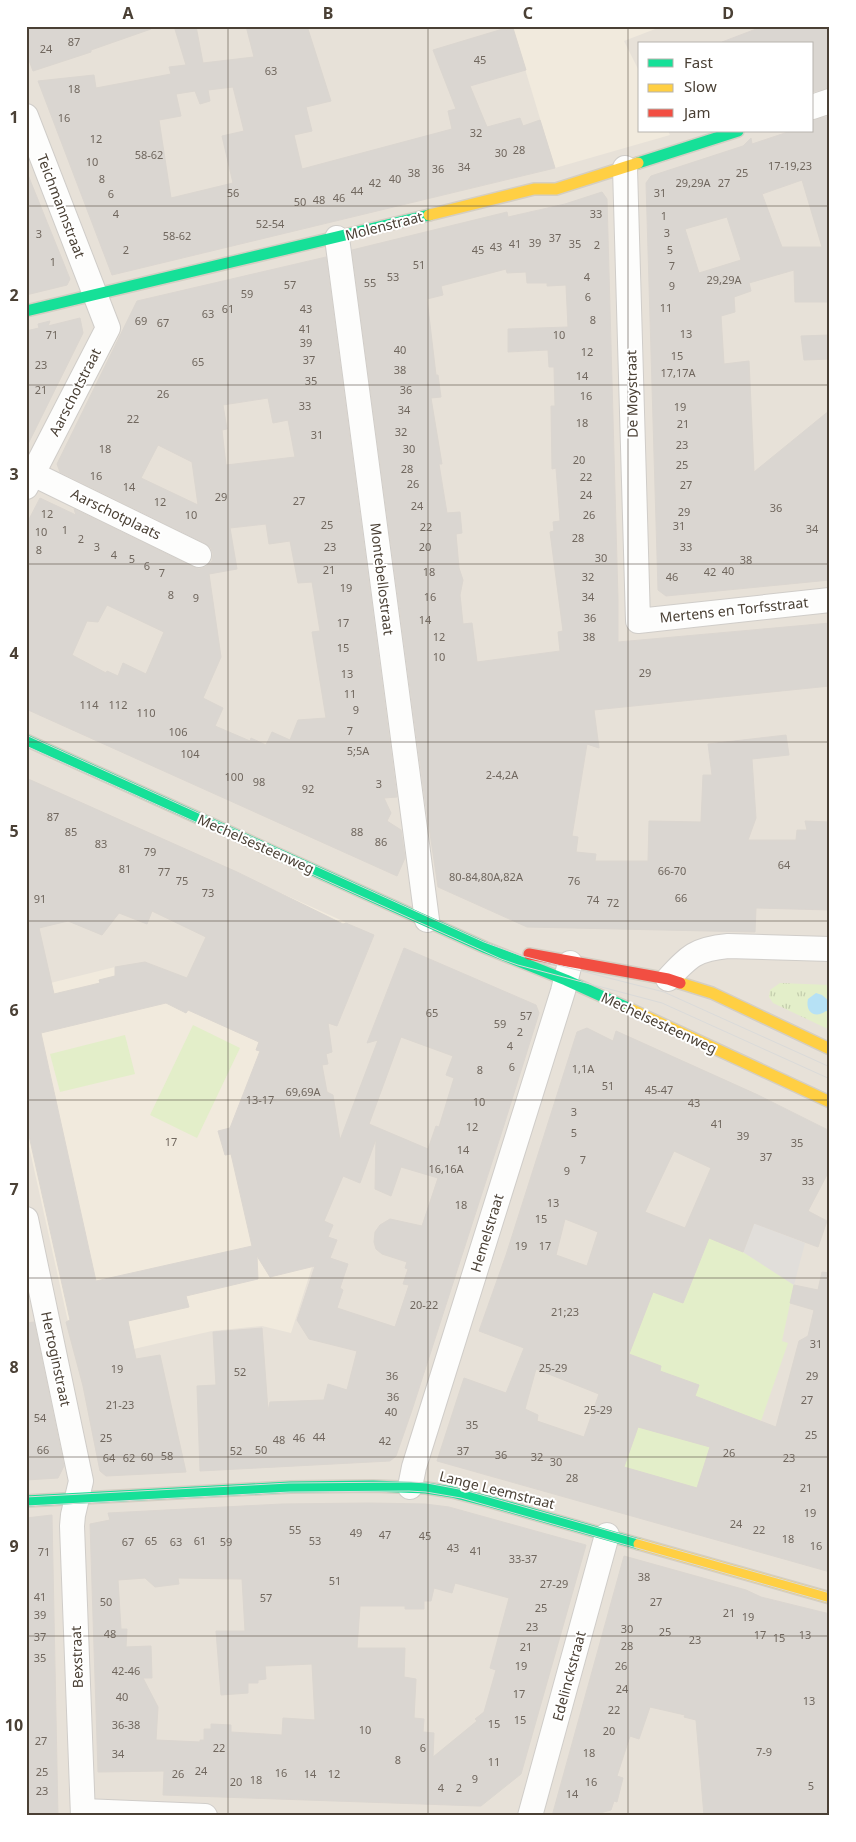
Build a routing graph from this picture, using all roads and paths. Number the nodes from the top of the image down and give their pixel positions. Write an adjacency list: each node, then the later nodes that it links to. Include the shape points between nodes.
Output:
1 (830, 101): 2 (street)
2 (814, 106)
3 (26, 116): 7 (street, Teichmannstraat)
4 (735, 132): 5 (street, Molenstraat)
5 (625, 168): 6 (street, Molenstraat, via 556,190 534,189); 12 (street, De Moystraat)
6 (337, 238): 7 (street, Molenstraat); 14 (street, Montebellostraat)
7 (96, 296): 8 (street, Molenstraat); 9 (street, Aarschotstraat, via 108,328)
8 (26, 311)
9 (30, 480): 10 (street, Aarschotplaats)
10 (199, 555)
11 (830, 600): 12 (street, Mertens en Torfsstraat)
12 (638, 620)
13 (26, 740): 14 (street, Mechelsesteenweg)
14 (427, 920): 15 (street, Mechelsesteenweg)
15 (486, 948): 17 (street, Mechelsesteenweg); 17 (street, Mechelsesteenweg)
16 (830, 949): 18 (street, via 714,947 687,958)
17 (568, 970): 18 (street, Mechelsesteenweg); 20 (street, Mechelsesteenweg); 22 (street, Hemelstraat)
18 (668, 979): 19 (street, Mechelsesteenweg, via 712,993)
19 (830, 1049)
20 (830, 1102)
21 (26, 1219): 23 (street, Hertoginstraat, via 81,1481)
22 (410, 1487): 23 (street, Lange Leemstraat, via 290,1487); 25 (street, Lange Leemstraat, via 452,1492)
23 (77, 1499): 24 (street, Lange Leemstraat); 27 (street, Bexstraat, via 72,1526)
24 (26, 1502)
25 (607, 1535): 26 (street, Lange Leemstraat); 29 (street, Edelinckstraat)
26 (830, 1598)
27 (83, 1813): 28 (street)
28 (205, 1816)
29 (530, 1816)

